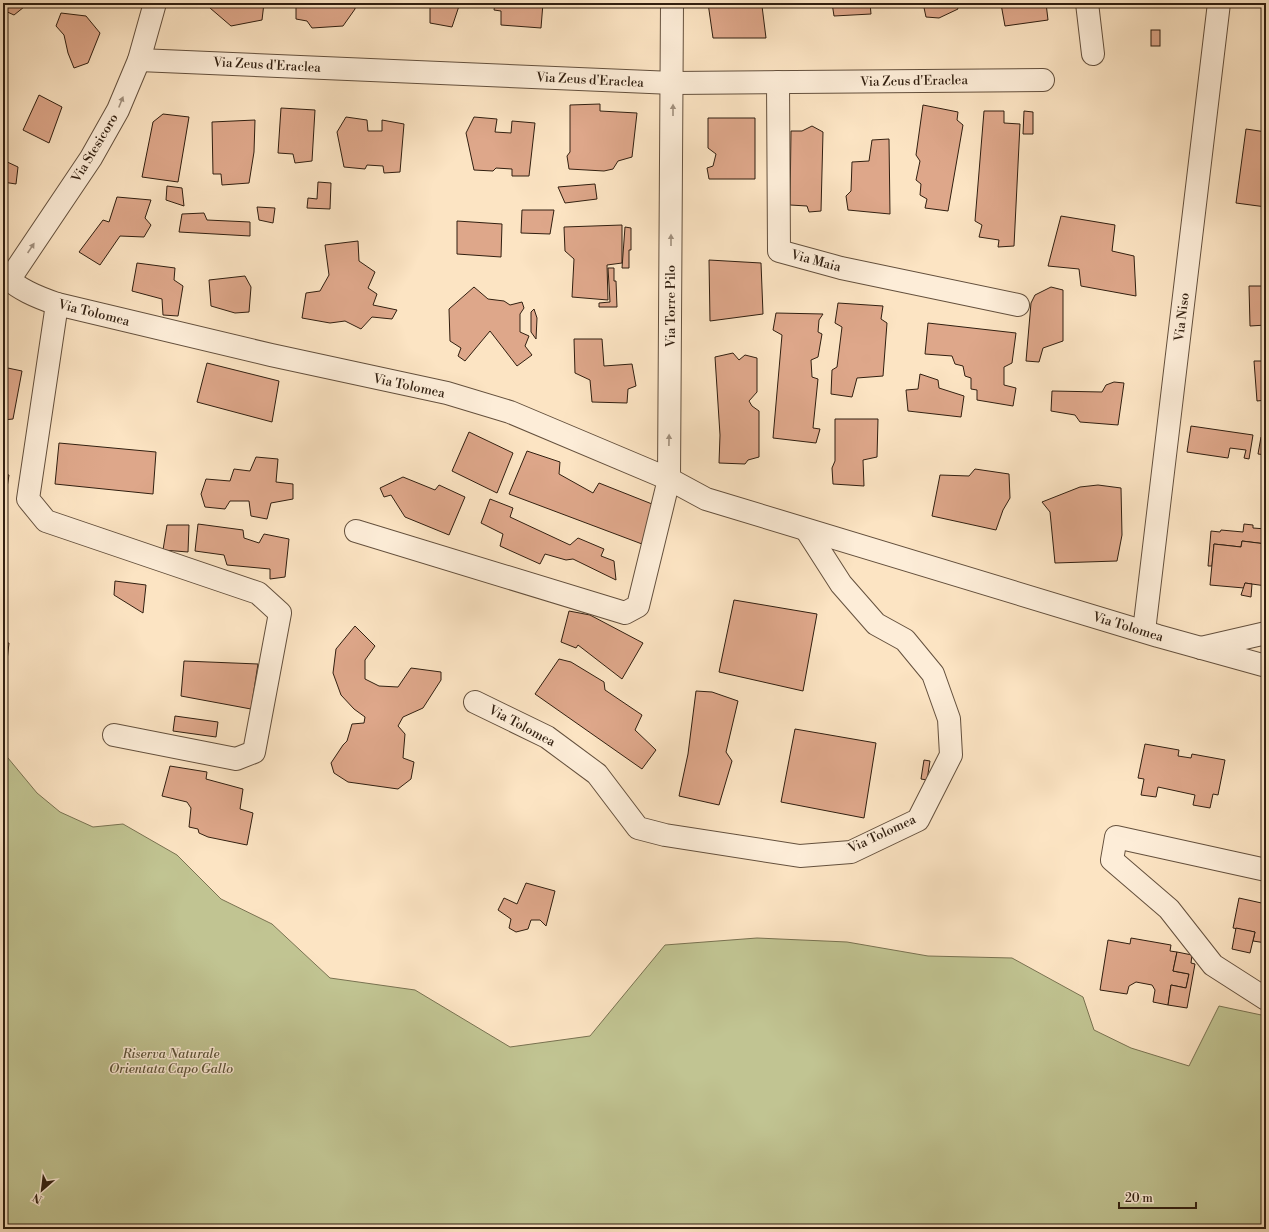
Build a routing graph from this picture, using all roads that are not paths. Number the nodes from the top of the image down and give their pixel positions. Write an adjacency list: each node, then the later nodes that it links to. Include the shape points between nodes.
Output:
1 (155, 3): 6 (street, Via Stesicoro)
2 (672, 3): 9 (street, Via Torre Pilo)
3 (1087, 3): 5 (street)
4 (1219, 3): 16 (street, Via Niso)
5 (1093, 54)
6 (139, 60): 9 (street, Via Zeus d'Eraclea); 10 (street, Via Stesicoro, one-way to 6, via 91,158 118,110)
7 (1043, 80): 8 (street, Via Zeus d'Eraclea)
8 (778, 82): 9 (street, Via Zeus d'Eraclea); 12 (street, Via Maia, via 779,251 849,269)
9 (673, 83): 13 (street, Via Torre Pilo, one-way to 9)
10 (5, 278): 11 (street, Via Tolomea, via 33,296)
11 (57, 304): 13 (street, Via Tolomea, via 454,396 510,412); 21 (street, via 28,499 46,521 258,593 280,613 254,752 236,759)
12 (1018, 305)
13 (669, 479): 14 (street, Via Torre Pilo, via 638,606 625,614); 15 (street, Via Tolomea, via 706,499)
14 (356, 531)
15 (807, 531): 16 (street, Via Tolomea); 20 (street, Via Tolomea, via 841,584 876,624 905,640 933,674 949,719 951,755 918,820 851,852 800,856 638,828 597,774 547,737)
16 (1144, 632): 18 (street, Via Tolomea)
17 (1266, 633): 18 (street)
18 (1200, 648): 19 (street, Via Tolomea)
19 (1266, 666)
20 (475, 702)
21 (114, 735)
22 (1266, 870): 23 (street, via 1116,837 1112,860 1168,909 1213,965)
23 (1266, 999)

